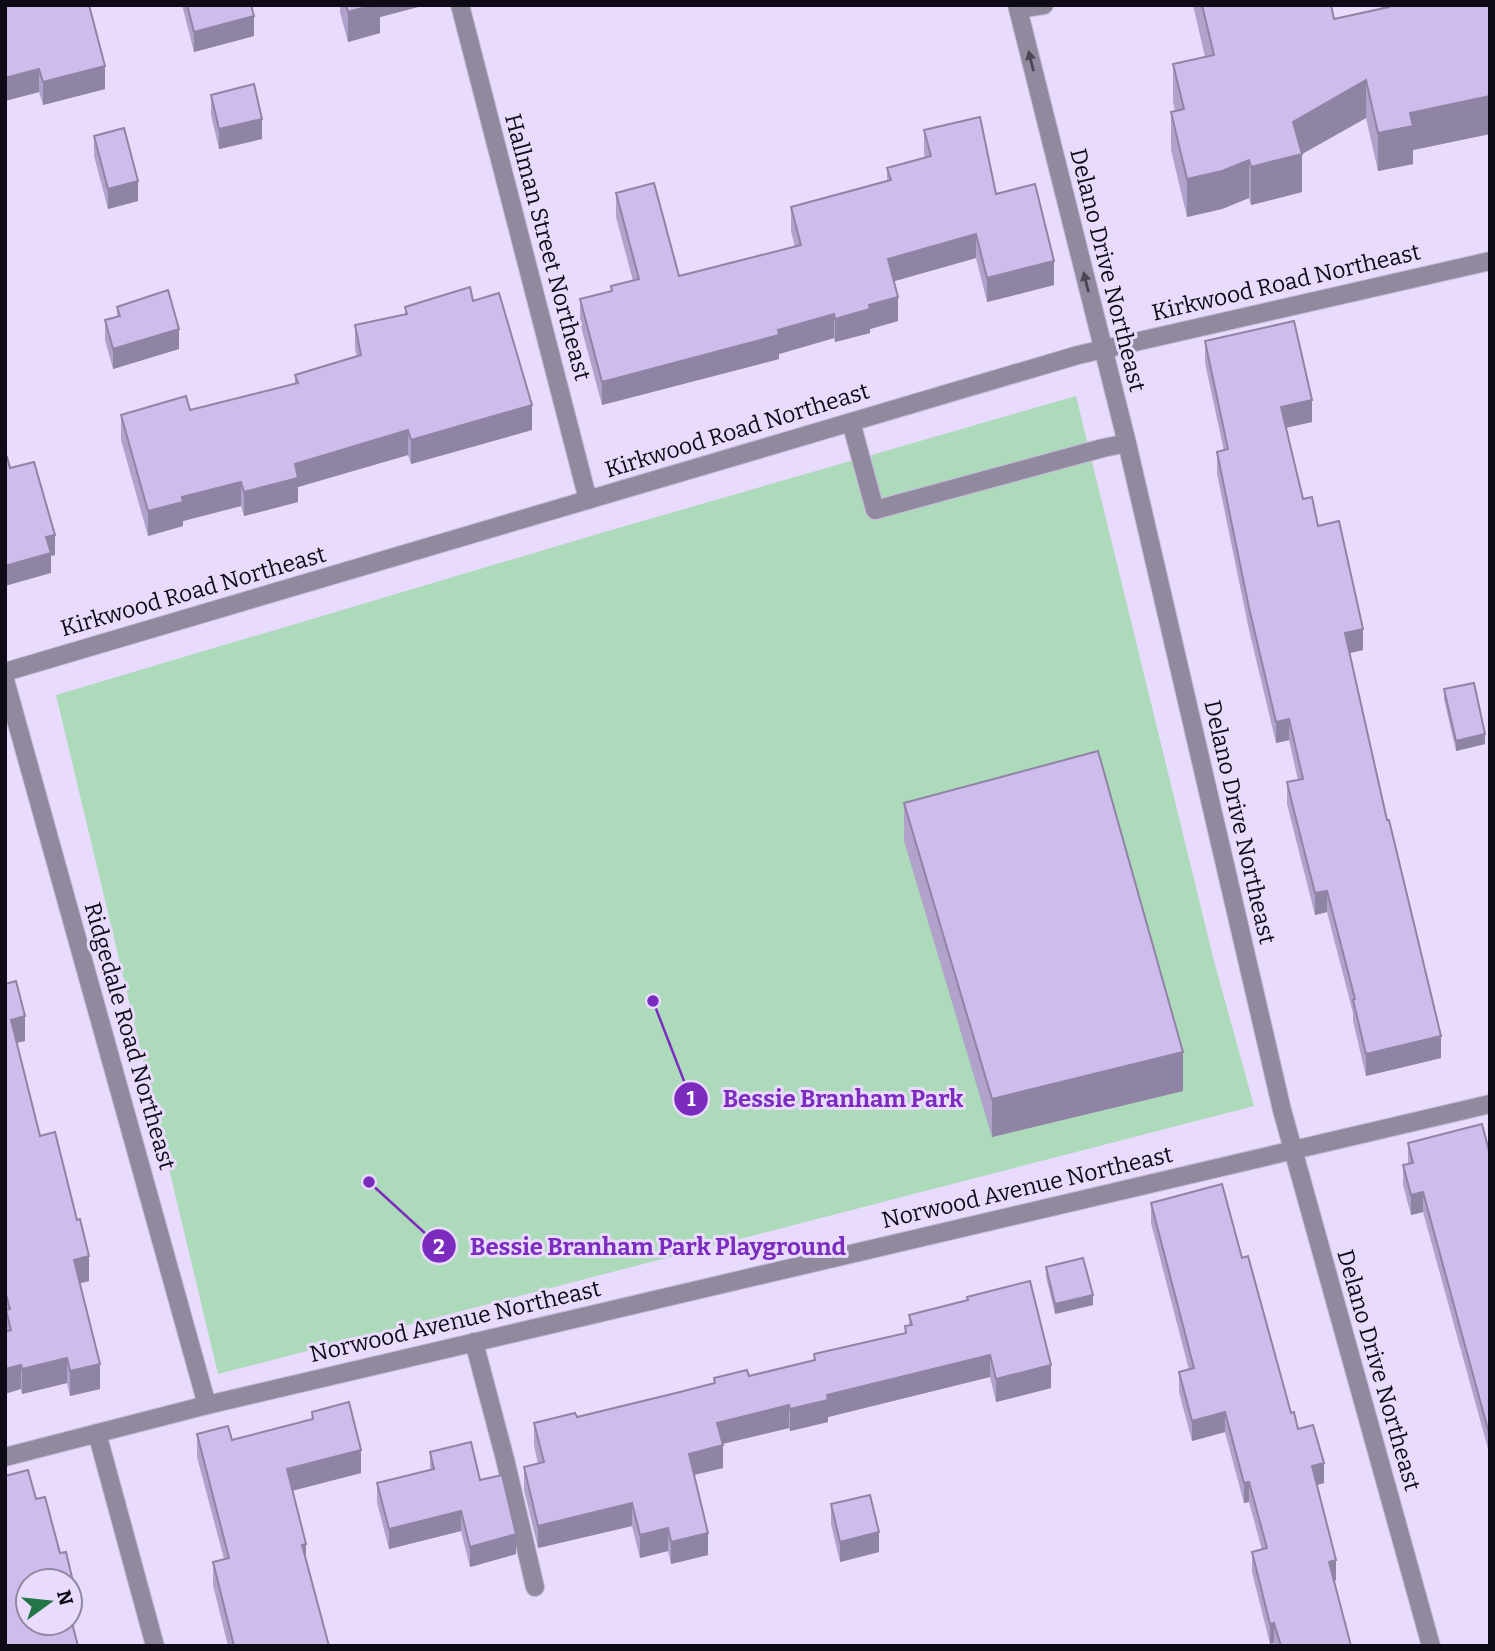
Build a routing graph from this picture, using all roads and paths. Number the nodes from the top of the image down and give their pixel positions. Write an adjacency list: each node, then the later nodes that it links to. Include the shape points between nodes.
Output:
1 (460, 5): 8 (street, Hallman Street Northeast)
2 (1044, 5): 3 (street)
3 (1017, 7): 5 (street, Delano Drive Northeast, one-way to 3)
4 (1490, 261): 5 (street, Kirkwood Road Northeast)
5 (1102, 349): 6 (street, Kirkwood Road Northeast); 7 (street, Delano Drive Northeast)
6 (851, 422): 7 (street, via 875,510); 8 (street, Kirkwood Road Northeast)
7 (1127, 443): 12 (street, Delano Drive Northeast)
8 (588, 500): 9 (street, Kirkwood Road Northeast)
9 (5, 672)
10 (5, 680): 14 (street, Ridgedale Road Northeast)
11 (1490, 1104): 12 (street, Norwood Avenue Northeast)
12 (1292, 1150): 13 (street, Norwood Avenue Northeast); 19 (street, Delano Drive Northeast)
13 (474, 1342): 14 (street, Norwood Avenue Northeast); 17 (street)
14 (207, 1405): 15 (street, Norwood Avenue Northeast)
15 (97, 1433): 16 (street, Norwood Avenue Northeast); 18 (street)
16 (5, 1457)
17 (535, 1587)
18 (155, 1646)
19 (1431, 1646)

